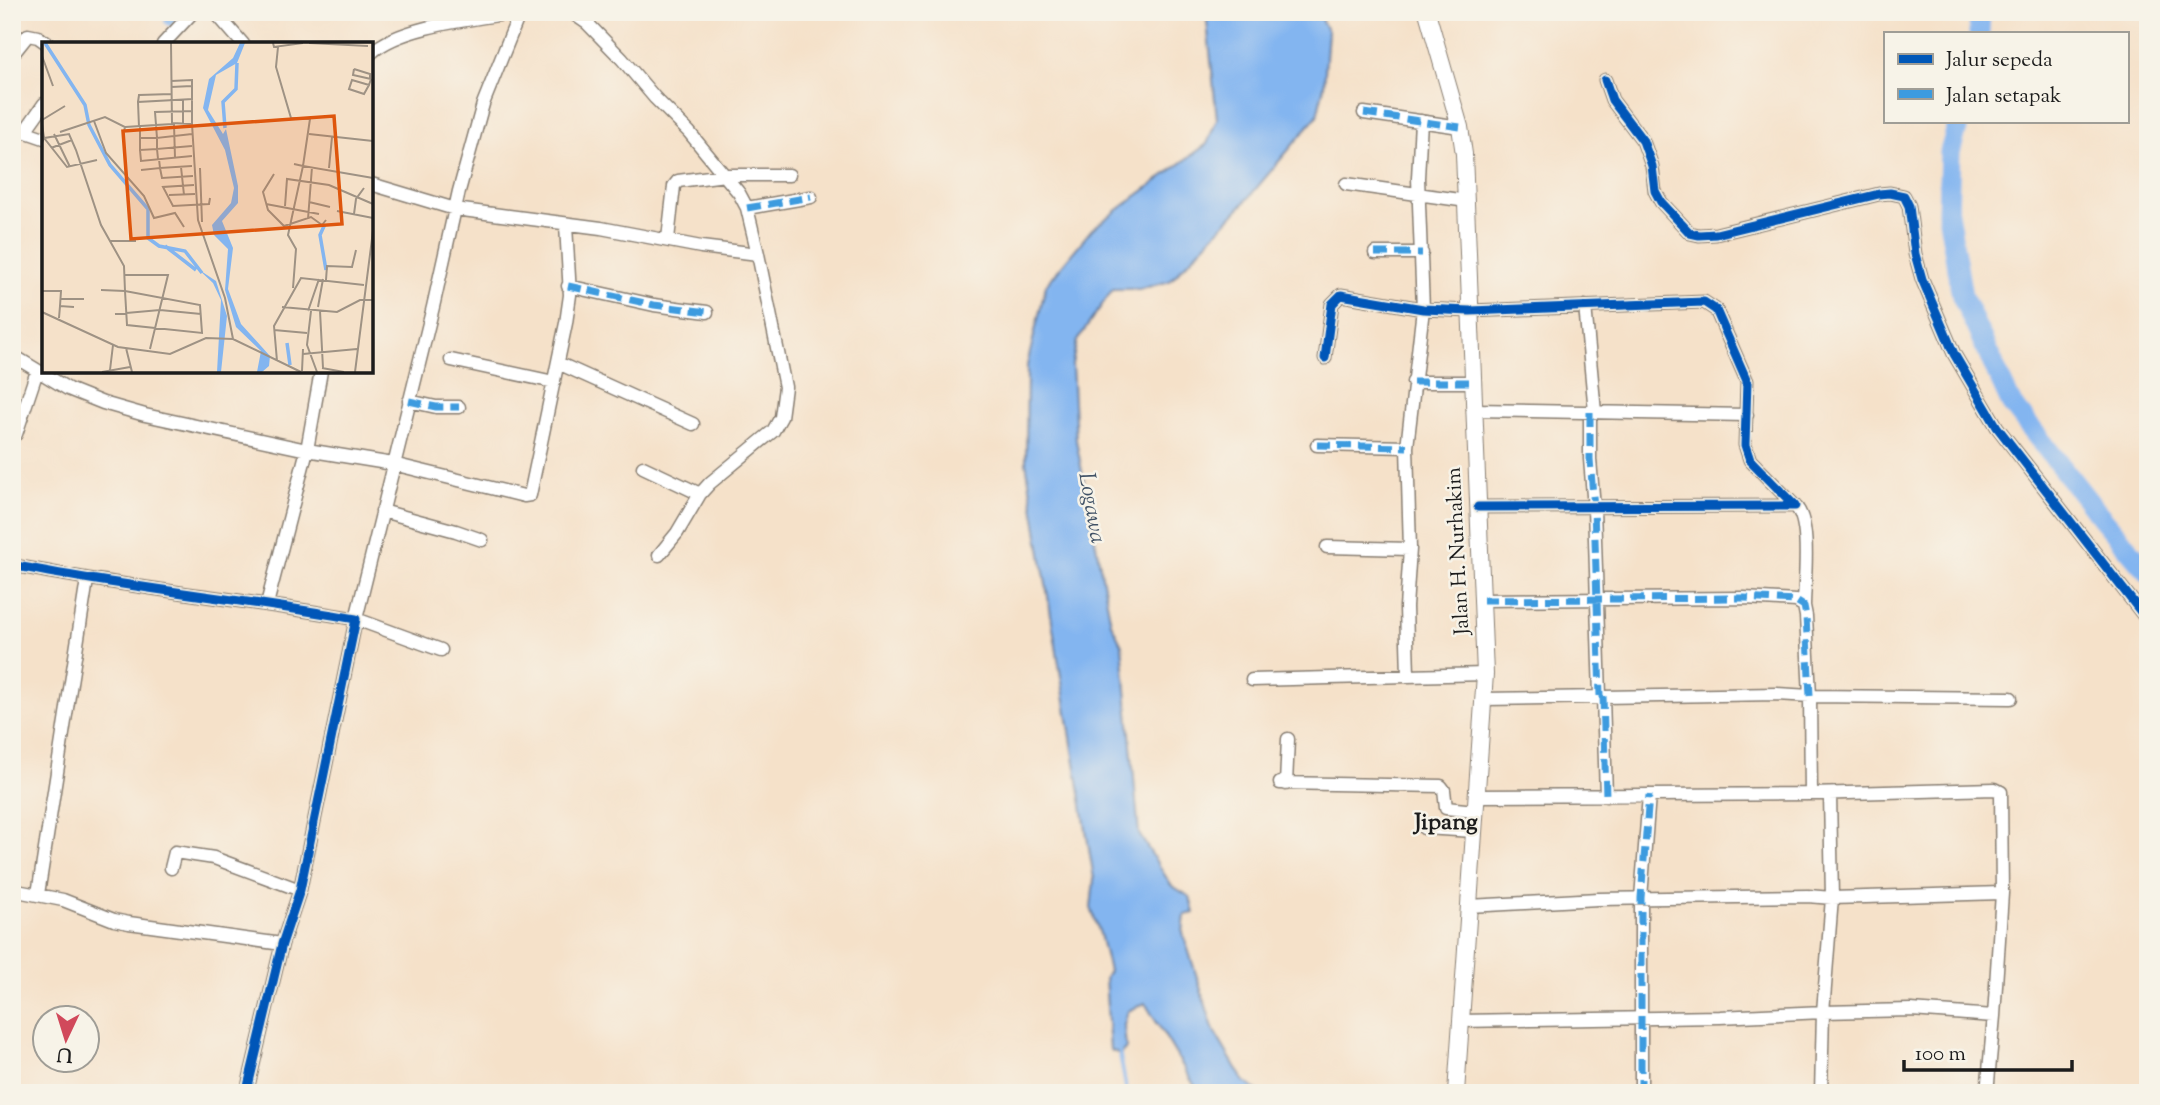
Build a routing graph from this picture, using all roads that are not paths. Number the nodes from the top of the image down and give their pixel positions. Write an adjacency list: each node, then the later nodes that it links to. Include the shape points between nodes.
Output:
1 (193, 12): 7 (street)
2 (215, 12): 8 (street)
3 (571, 12): 19 (street, via 622,59)
4 (1427, 12): 15 (main road, Jalan H. Nurhakim)
5 (518, 17): 9 (street, via 423,29 394,38); 26 (street, via 483,104)
6 (45, 42): 10 (street, via 28,35)
7 (165, 42)
8 (241, 42)
9 (373, 52)
10 (12, 55)
11 (1605, 80): 74 (street, via 1612,100 1643,141 1661,202 1690,233 1716,234 1879,194 1904,196 1915,254 1954,354 1997,427)
12 (42, 106): 16 (street)
13 (1364, 113): 14 (street)
14 (1421, 121): 15 (street); 22 (street)
15 (1460, 127): 24 (main road, Jalan H. Nurhakim)
16 (19, 129): 17 (street)
17 (42, 137)
18 (789, 175): 19 (street)
19 (719, 176): 25 (street, via 739,192); 28 (street, via 676,183)
20 (1346, 184): 22 (street)
21 (373, 185): 26 (street)
22 (1419, 196): 24 (street); 31 (street)
23 (811, 197): 25 (street)
24 (1467, 201): 35 (main road, Jalan H. Nurhakim)
25 (747, 208): 29 (street)
26 (456, 209): 27 (street); 46 (street)
27 (566, 225): 28 (street); 32 (street)
28 (668, 239): 29 (street)
29 (753, 253): 58 (street, via 785,387 781,417 773,431)
30 (1375, 253): 31 (street)
31 (1422, 253): 34 (street)
32 (568, 286): 36 (street); 40 (street)
33 (1585, 306): 35 (street); 49 (street); 50 (street, via 1710,305 1747,381)
34 (1423, 309): 35 (street); 38 (street, via 1348,294 1337,297 1332,304); 44 (street)
35 (1470, 311): 45 (main road, Jalan H. Nurhakim)
36 (707, 312)
37 (12, 355): 41 (street)
38 (1325, 358)
39 (451, 360): 43 (street)
40 (558, 363): 43 (street); 51 (street)
41 (37, 371): 52 (street); 55 (street, via 103,403)
42 (321, 373): 55 (street)
43 (554, 382): 56 (street, via 530,495)
44 (1413, 382): 45 (street); 54 (street)
45 (1473, 382): 48 (main road, Jalan H. Nurhakim)
46 (409, 401): 47 (street); 56 (street)
47 (459, 407)
48 (1474, 410): 49 (street); 60 (main road, Jalan H. Nurhakim)
49 (1593, 412): 50 (street); 61 (street)
50 (1747, 415): 59 (street, via 1745,445 1750,460)
51 (693, 424)
52 (16, 434)
53 (1317, 445): 54 (street)
54 (1407, 447): 65 (street)
55 (307, 450): 56 (street); 71 (street)
56 (393, 464): 62 (street)
57 (643, 467): 58 (street)
58 (695, 491): 66 (street, via 677,533)
59 (1795, 506): 61 (street); 72 (street, via 1802,514 1805,542)
60 (1478, 507): 61 (street); 69 (main road, Jalan H. Nurhakim)
61 (1594, 508): 70 (street)
62 (382, 511): 63 (street); 73 (street)
63 (482, 540)
64 (1327, 547): 65 (street)
65 (1410, 549): 77 (street)
66 (659, 555)
67 (13, 568): 68 (street)
68 (87, 580): 71 (street); 95 (street)
69 (1483, 600): 70 (street); 76 (main road, Jalan H. Nurhakim)
70 (1596, 600): 72 (street, via 1744,598 1796,601); 79 (street)
71 (267, 604): 73 (street)
72 (1804, 606): 80 (street)
73 (356, 619): 75 (street); 93 (street)
74 (2148, 621)
75 (441, 650)
76 (1485, 674): 77 (street); 82 (main road, Jalan H. Nurhakim)
77 (1408, 675): 78 (street)
78 (1252, 680)
79 (1601, 696): 80 (street); 82 (street); 87 (street)
80 (1810, 696): 81 (street); 84 (street)
81 (2011, 698)
82 (1484, 699): 88 (main road, Jalan H. Nurhakim)
83 (1288, 739): 88 (street, via 1283,783 1441,786 1446,808)
84 (1811, 794): 85 (street); 86 (street)
85 (1830, 794): 94 (street, via 1999,790); 97 (street)
86 (1649, 795): 87 (street); 96 (street)
87 (1606, 796): 88 (street)
88 (1476, 803): 90 (main road, Jalan H. Nurhakim)
89 (1424, 828): 90 (street)
90 (1474, 831): 98 (main road, Jalan H. Nurhakim)
91 (170, 868): 93 (street, via 175,852 202,856)
92 (12, 890): 95 (street)
93 (300, 890): 99 (street)
94 (2002, 893): 97 (street); 101 (street)
95 (38, 894): 99 (street, via 114,920)
96 (1641, 898): 97 (street); 98 (street); 102 (street)
97 (1832, 898): 100 (street)
98 (1469, 906): 103 (main road, Jalan H. Nurhakim)
99 (282, 944): 104 (street)
100 (1823, 1012): 101 (street, via 1911,1010); 102 (street); 107 (street)
101 (1994, 1016): 108 (street)
102 (1640, 1018): 103 (street); 106 (street)
103 (1460, 1021): 105 (main road, Jalan H. Nurhakim)
104 (247, 1093)
105 (1456, 1093)
106 (1642, 1093)
107 (1821, 1093)
108 (1987, 1093)

